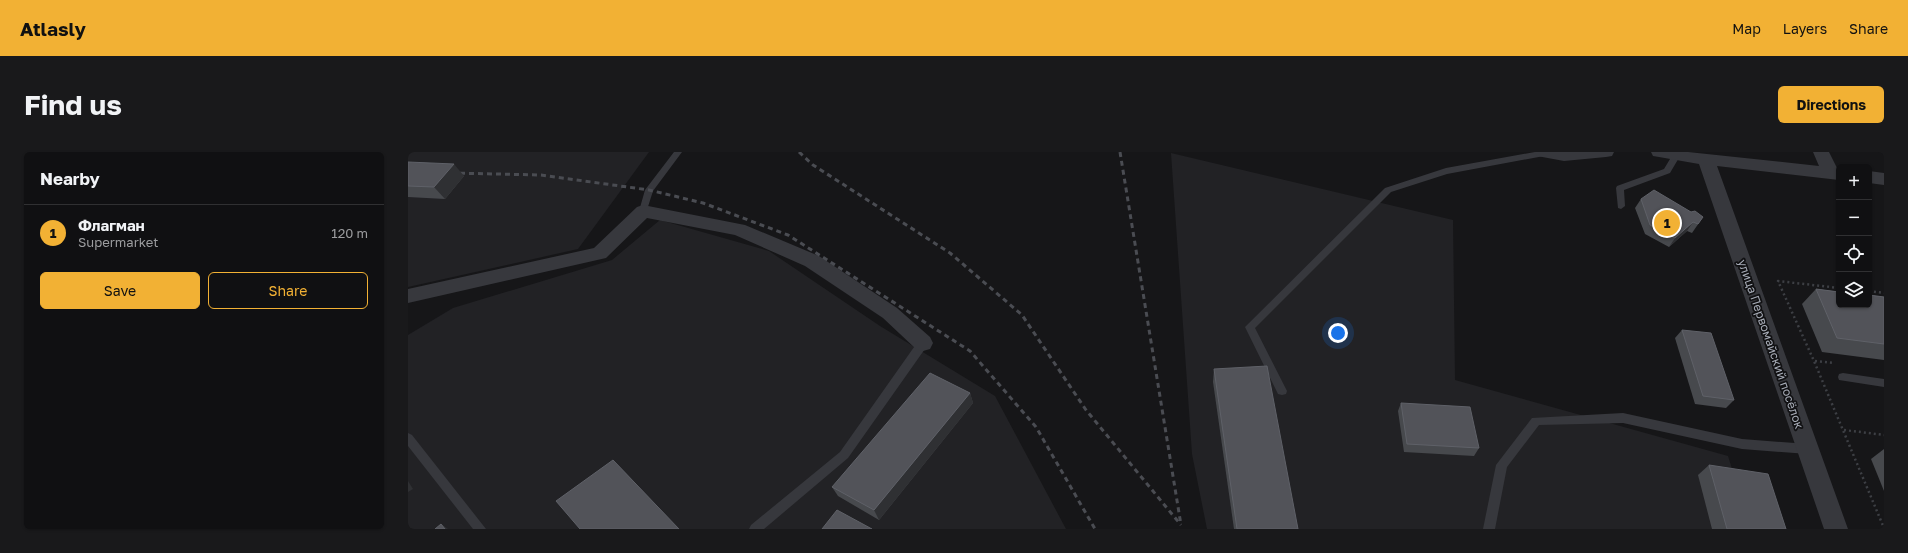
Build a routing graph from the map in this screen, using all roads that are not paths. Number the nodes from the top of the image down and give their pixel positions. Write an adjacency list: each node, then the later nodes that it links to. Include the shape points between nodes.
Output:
1 (678, 152): 12 (lane, via 649,190)
2 (1544, 152): 3 (street, via 1564,156); 17 (lane, via 1446,171 1388,190 1250,326)
3 (1606, 152)
4 (1658, 152): 6 (street)
5 (1821, 152): 8 (street)
6 (1676, 156): 7 (street); 11 (lane, via 1667,171 1620,188)
7 (1706, 159): 8 (street); 19 (street, улица Первомайский посёлок)
8 (1835, 173)
9 (1872, 177): 10 (street)
10 (1884, 179)
11 (1620, 206)
12 (643, 211): 13 (street, via 600,253); 14 (street, via 739,229 812,261 890,313)
13 (408, 296)
14 (923, 343): 21 (lane, via 844,455)
15 (1843, 377): 16 (lane)
16 (1884, 383)
17 (1282, 391)
18 (408, 438): 20 (lane)
19 (1808, 449): 22 (lane, via 1742,444 1623,418 1536,421 1502,465); 23 (street, улица Первомайский посёлок)
20 (480, 529)
21 (755, 529)
22 (1489, 529)
23 (1836, 529)

